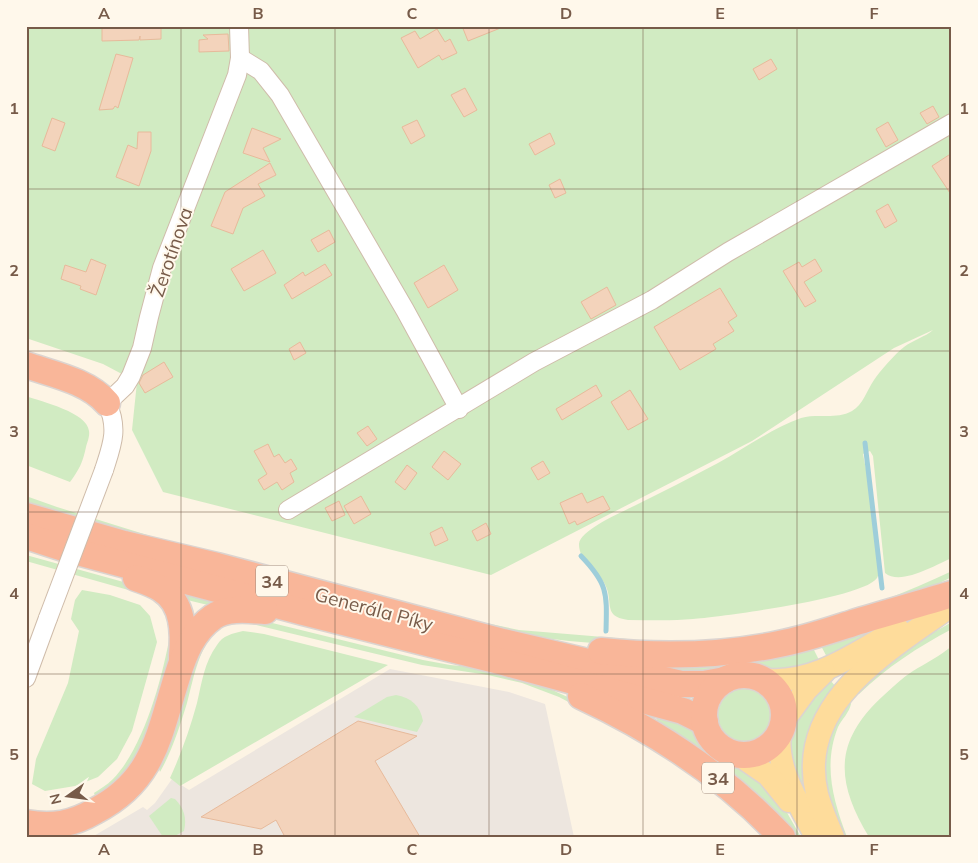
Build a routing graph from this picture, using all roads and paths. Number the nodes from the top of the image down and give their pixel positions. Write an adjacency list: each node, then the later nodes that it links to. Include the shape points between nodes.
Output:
1 (239, 26): 2 (street, Žerotínova)
2 (240, 58): 5 (street, Žerotínova, via 162,268 142,348 131,376); 6 (street, via 261,71 280,95 405,310)
3 (952, 122): 6 (street, via 652,300 534,362)
4 (26, 365): 5 (highway, via 79,384)
5 (107, 402): 18 (street, bridge, via 114,436)
6 (458, 409): 7 (street)
7 (288, 510)
8 (26, 516): 15 (highway, Generála Píky / 34, via 332,598)
9 (26, 536): 10 (highway, Generála Píky / 34)
10 (66, 548): 14 (highway, Generála Píky / 34); 16 (highway, via 151,584 171,597 177,605 184,637)
11 (952, 594): 15 (highway, via 814,636 718,653)
12 (952, 600): 17 (main road)
13 (952, 604): 27 (main road, via 868,666 844,690 828,713 819,736 814,775 817,794)
14 (304, 612): 15 (highway, Generála Píky / 34); 16 (highway, via 224,612 203,625 191,640)
15 (503, 652): 20 (highway, Generála Píky / 34, via 680,684); 21 (highway, Generála Píky / 34, via 683,711); 25 (highway, 34, via 673,745 742,797)
16 (182, 661): 24 (highway, via 157,743 142,773 129,788 108,805 85,817 61,825)
17 (828, 668): 19 (main road, via 776,682); 22 (main road, via 806,690)
18 (26, 678)
19 (760, 679): 20 (highway, 34, via 736,676); 22 (highway, 34, via 778,695 783,707)
20 (725, 680): 21 (highway, via 708,698)
21 (705, 722): 23 (highway, 34, via 716,744)
22 (782, 726): 23 (highway, 34, via 773,743 763,750); 26 (main road, 34, via 779,750 782,768)
23 (739, 755): 26 (main road, 34, via 777,785)
24 (26, 823)
25 (782, 837)
26 (815, 837)
27 (834, 837)

